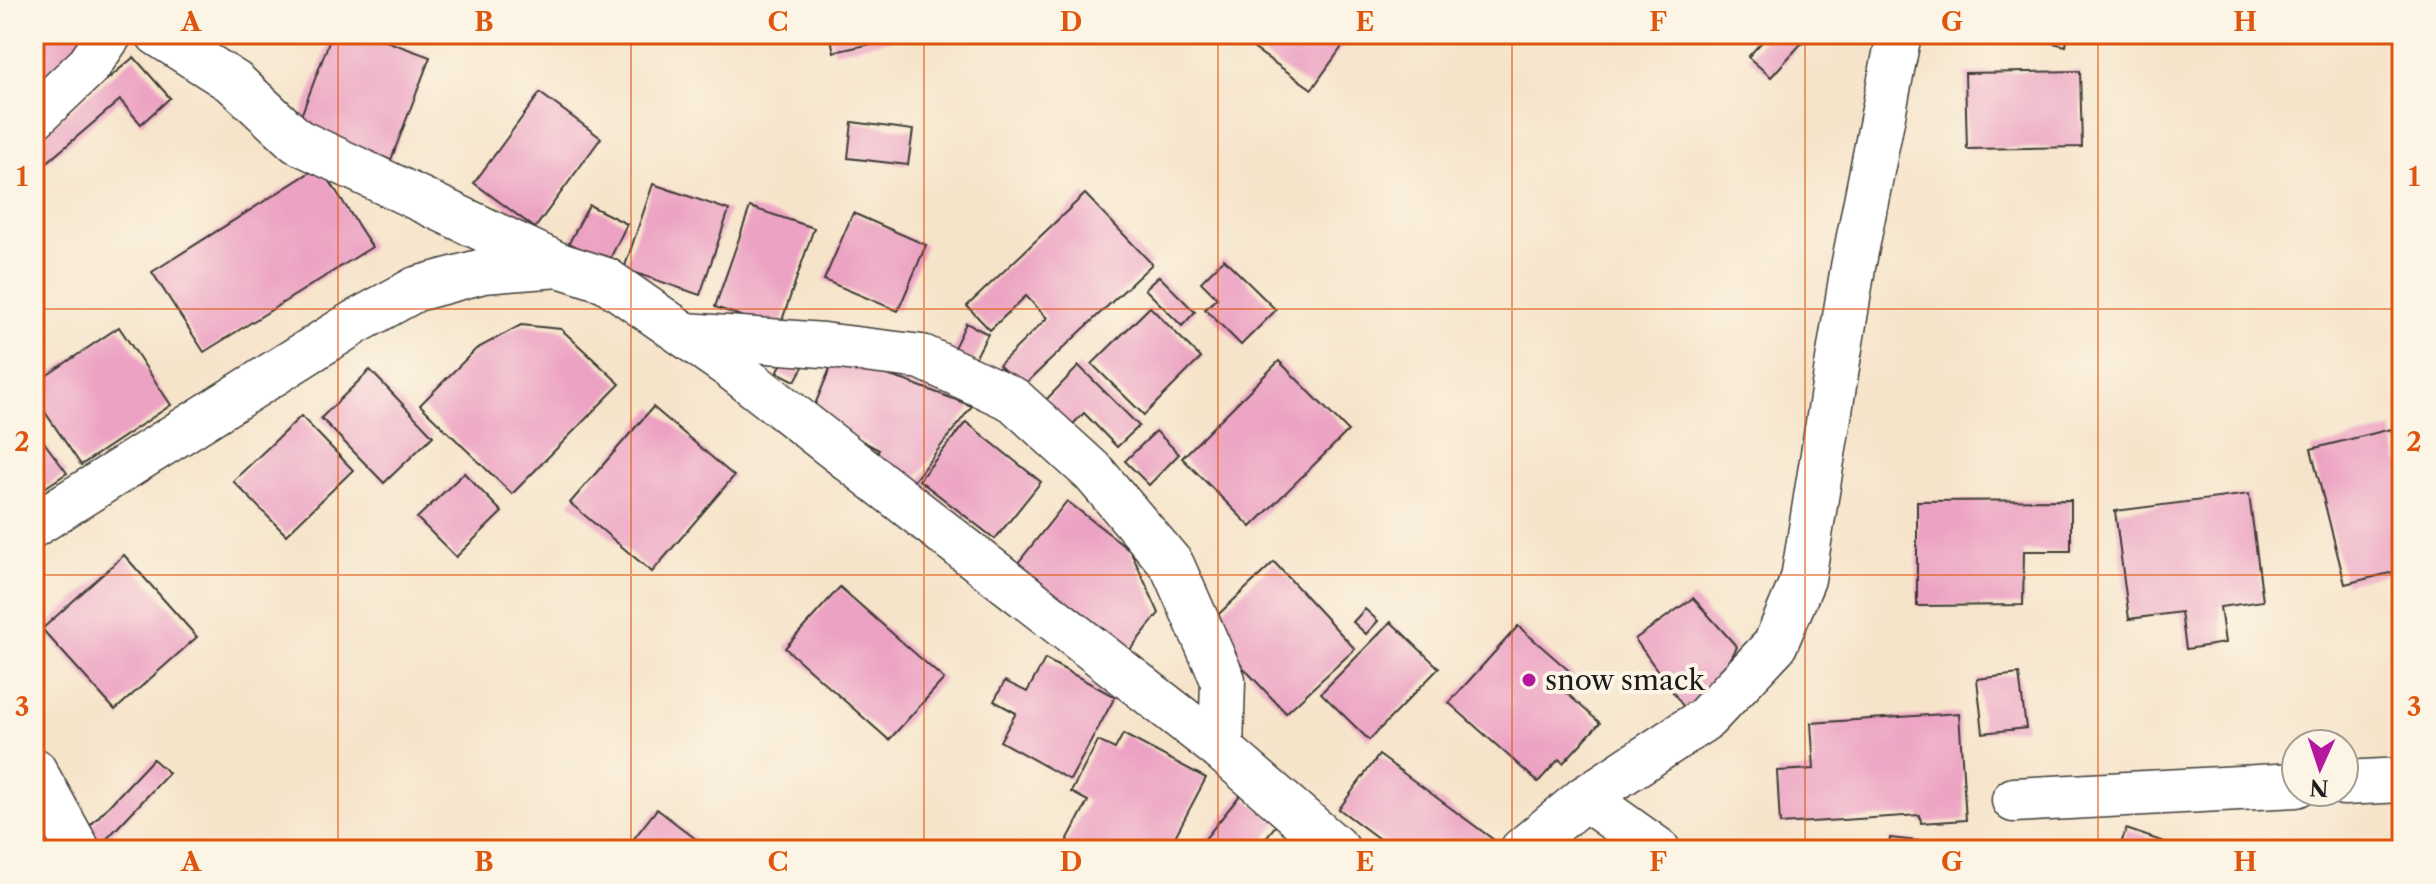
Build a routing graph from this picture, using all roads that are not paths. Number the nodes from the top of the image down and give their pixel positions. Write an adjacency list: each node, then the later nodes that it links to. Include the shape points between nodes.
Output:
1 (110, 34): 4 (street, via 89,65)
2 (158, 34): 5 (street, via 235,83 297,141)
3 (1899, 34): 13 (street, via 1853,267 1803,579 1775,645 1706,718)
4 (34, 117)
5 (559, 265): 6 (street, via 606,280); 7 (street, via 483,271 416,289)
6 (686, 335): 8 (street); 8 (street, via 922,357 1014,400 1094,473 1172,565 1223,680)
7 (34, 525)
8 (1221, 749): 16 (street)
9 (34, 770): 15 (street)
10 (2402, 780): 11 (street)
11 (2360, 782)
12 (2280, 786): 14 (street)
13 (1585, 798): 17 (street); 18 (street)
14 (2014, 800)
15 (78, 850)
16 (1338, 850)
17 (1522, 850)
18 (1658, 850)

